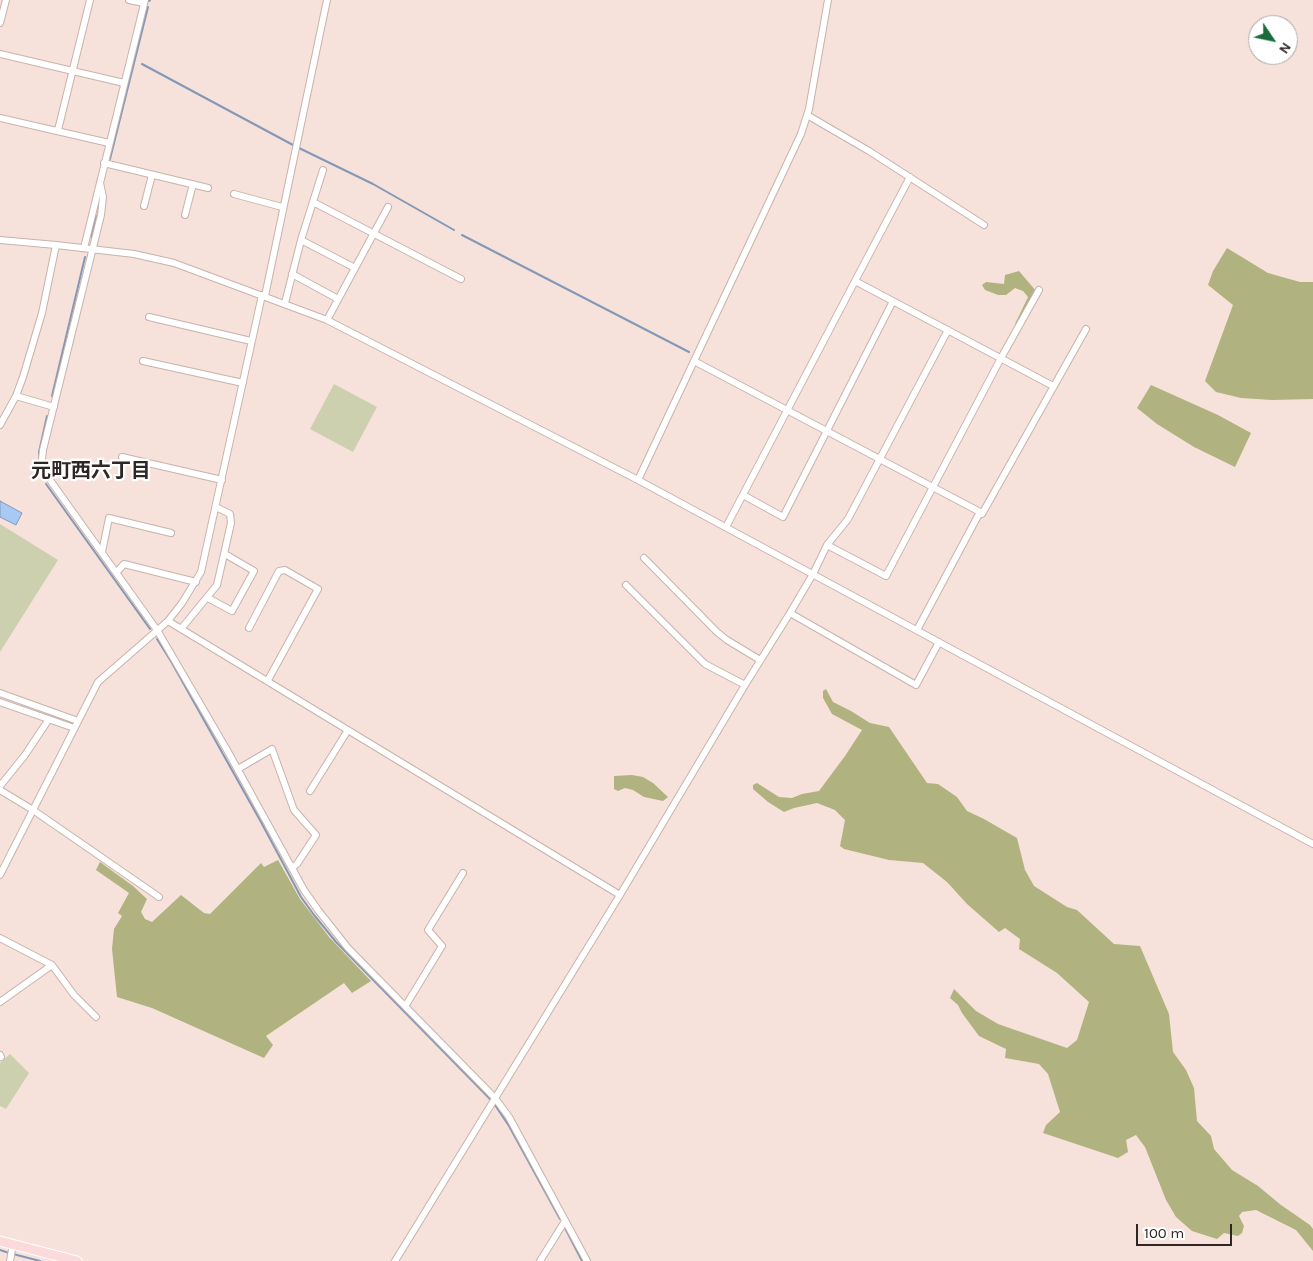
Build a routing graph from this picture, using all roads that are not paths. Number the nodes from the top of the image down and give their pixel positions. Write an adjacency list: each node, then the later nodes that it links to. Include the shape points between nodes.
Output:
1 (6, 0): 7 (street)
2 (90, 0): 9 (street)
3 (129, 0): 6 (street)
4 (327, 0): 25 (street)
5 (828, 0): 11 (street)
6 (144, 2): 10 (street)
7 (0, 24)
8 (0, 54): 9 (street)
9 (73, 70): 10 (street); 13 (street)
10 (124, 83): 14 (street)
11 (807, 115): 18 (street); 51 (street)
12 (0, 118): 13 (street)
13 (58, 130): 14 (street)
14 (109, 143): 15 (street)
15 (104, 163): 17 (street); 19 (street)
16 (323, 170): 23 (street)
17 (152, 175): 20 (street); 24 (street)
18 (910, 177): 28 (street); 38 (street)
19 (100, 183): 33 (street); 34 (street, via 103,197 101,215)
20 (193, 184): 21 (street); 27 (street)
21 (208, 188)
22 (234, 194): 25 (street)
23 (313, 202): 29 (street); 31 (street)
24 (144, 206)
25 (282, 207): 40 (street)
26 (388, 207): 29 (street)
27 (185, 215)
28 (984, 225)
29 (373, 234): 35 (street); 37 (street)
30 (0, 240): 32 (street)
31 (301, 240): 35 (street); 36 (street)
32 (56, 244): 33 (street); 54 (street, via 42,313)
33 (84, 248): 34 (street)
34 (92, 249): 40 (street, via 174,263); 55 (street)
35 (355, 268): 41 (street)
36 (292, 274): 41 (street); 43 (street)
37 (461, 279)
38 (855, 281): 42 (street); 56 (street)
39 (1039, 290): 49 (street)
40 (264, 296): 43 (street); 48 (street)
41 (338, 299): 45 (street)
42 (893, 301): 47 (street); 58 (street)
43 (284, 303): 45 (street)
44 (149, 317): 48 (street)
45 (327, 320): 62 (street)
46 (1086, 329): 53 (street)
47 (948, 330): 49 (street); 60 (street)
48 (251, 340): 52 (street)
49 (1001, 358): 53 (street); 63 (street)
50 (143, 361): 52 (street)
51 (694, 361): 56 (street); 62 (street)
52 (242, 383): 61 (street)
53 (1053, 386): 66 (street, via 982,514)
54 (16, 396): 55 (street); 57 (street)
55 (54, 407): 70 (street, via 43,450 45,473)
56 (788, 409): 58 (street); 64 (street)
57 (0, 425)
58 (826, 430): 60 (street); 64 (street, via 782,517)
59 (122, 457): 61 (street)
60 (880, 459): 63 (street); 69 (street, via 848,519)
61 (222, 480): 65 (street)
62 (638, 480): 67 (street)
63 (934, 487): 66 (street); 69 (street, via 886,576)
64 (743, 494): 67 (street)
65 (216, 507): 71 (street, via 230,514); 75 (street, via 205,560)
66 (980, 512): 83 (street)
67 (726, 527): 74 (street)
68 (171, 533): 70 (street, via 109,518)
69 (827, 545): 74 (street)
70 (102, 552): 73 (street)
71 (225, 554): 77 (street, via 217,585); 77 (street, via 254,571 232,612)
72 (644, 558): 85 (street, via 717,632)
73 (117, 572): 75 (street, via 124,564); 82 (street)
74 (813, 574): 78 (street); 83 (street)
75 (196, 582): 79 (street)
76 (626, 585): 87 (street, via 705,664)
77 (208, 598): 81 (street)
78 (790, 613): 84 (street, via 916,685); 85 (street)
79 (168, 620): 81 (street); 82 (street)
80 (249, 628): 86 (street, via 279,571 284,570 318,588)
81 (182, 629): 86 (street)
82 (158, 630): 91 (street, via 98,682); 94 (street)
83 (917, 630): 84 (street)
84 (939, 642): 99 (street)
85 (760, 660): 87 (street)
86 (268, 680): 93 (street)
87 (745, 685): 103 (street)
88 (0, 693): 91 (street)
89 (0, 702): 90 (street)
90 (49, 719): 92 (street); 95 (street)
91 (78, 721): 92 (street)
92 (74, 728): 98 (street)
93 (348, 730): 97 (street); 103 (street)
94 (238, 770): 100 (street); 100 (street, via 272,749 294,810 316,835)
95 (0, 786)
96 (0, 790): 98 (street)
97 (310, 791)
98 (34, 810): 102 (street); 104 (street)
99 (1313, 844)
100 (292, 868): 108 (street, via 339,937)
101 (463, 873): 108 (street, via 428,930 442,946)
102 (0, 875)
103 (620, 895): 110 (street)
104 (159, 897)
105 (0, 938): 106 (street)
106 (52, 965): 107 (street); 109 (street, via 74,995)
107 (0, 1002)
108 (406, 1006): 110 (street)
109 (96, 1017)
110 (495, 1098): 111 (street, via 509,1117); 116 (street)
111 (565, 1221): 117 (street); 118 (street)
112 (0, 1241): 113 (main road)
113 (13, 1244): 114 (street); 115 (main road)
114 (10, 1261)
115 (76, 1261)
116 (395, 1261)
117 (540, 1261)
118 (587, 1261)

